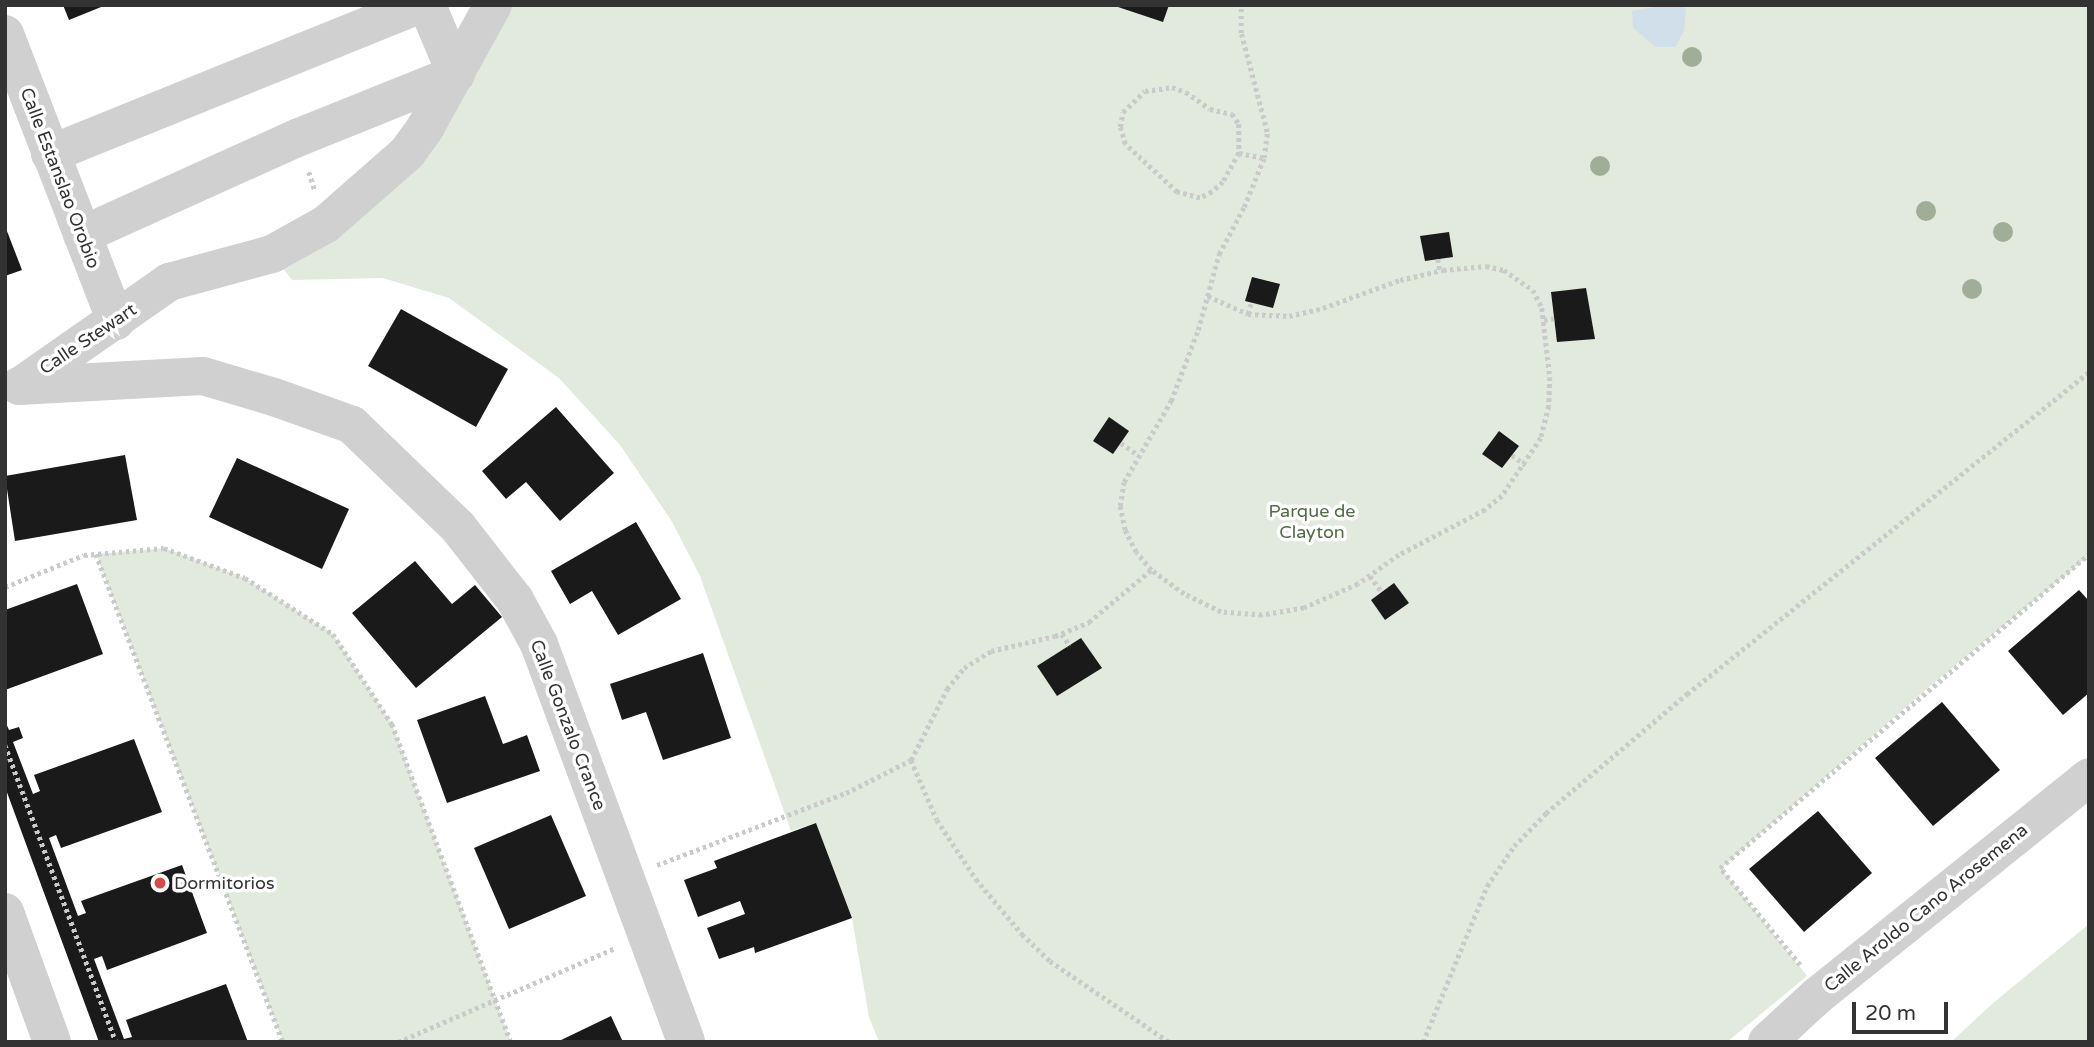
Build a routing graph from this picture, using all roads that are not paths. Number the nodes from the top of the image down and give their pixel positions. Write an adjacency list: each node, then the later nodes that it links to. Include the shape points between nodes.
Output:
1 (419, 5): 6 (street)
2 (427, 5): 5 (street)
3 (493, 5): 5 (street)
4 (5, 34): 6 (street, Calle Estanslao Orobio)
5 (456, 74): 7 (street, via 297,138); 8 (street, Calle Stewart, via 407,153 326,224 272,254 169,282)
6 (50, 154): 7 (street, Calle Estanslao Orobio)
7 (82, 235): 8 (street, Calle Estanslao Orobio)
8 (116, 321): 9 (street, Calle Stewart)
9 (12, 389): 13 (street, Calle Gonzalo Crance, via 203,376 352,425 458,527 515,600 539,644)
10 (2089, 777): 14 (street, Calle Aroldo Cano Arosemena, via 1817,996)
11 (5, 912): 12 (street)
12 (52, 1042)
13 (686, 1042)
14 (1767, 1042)

